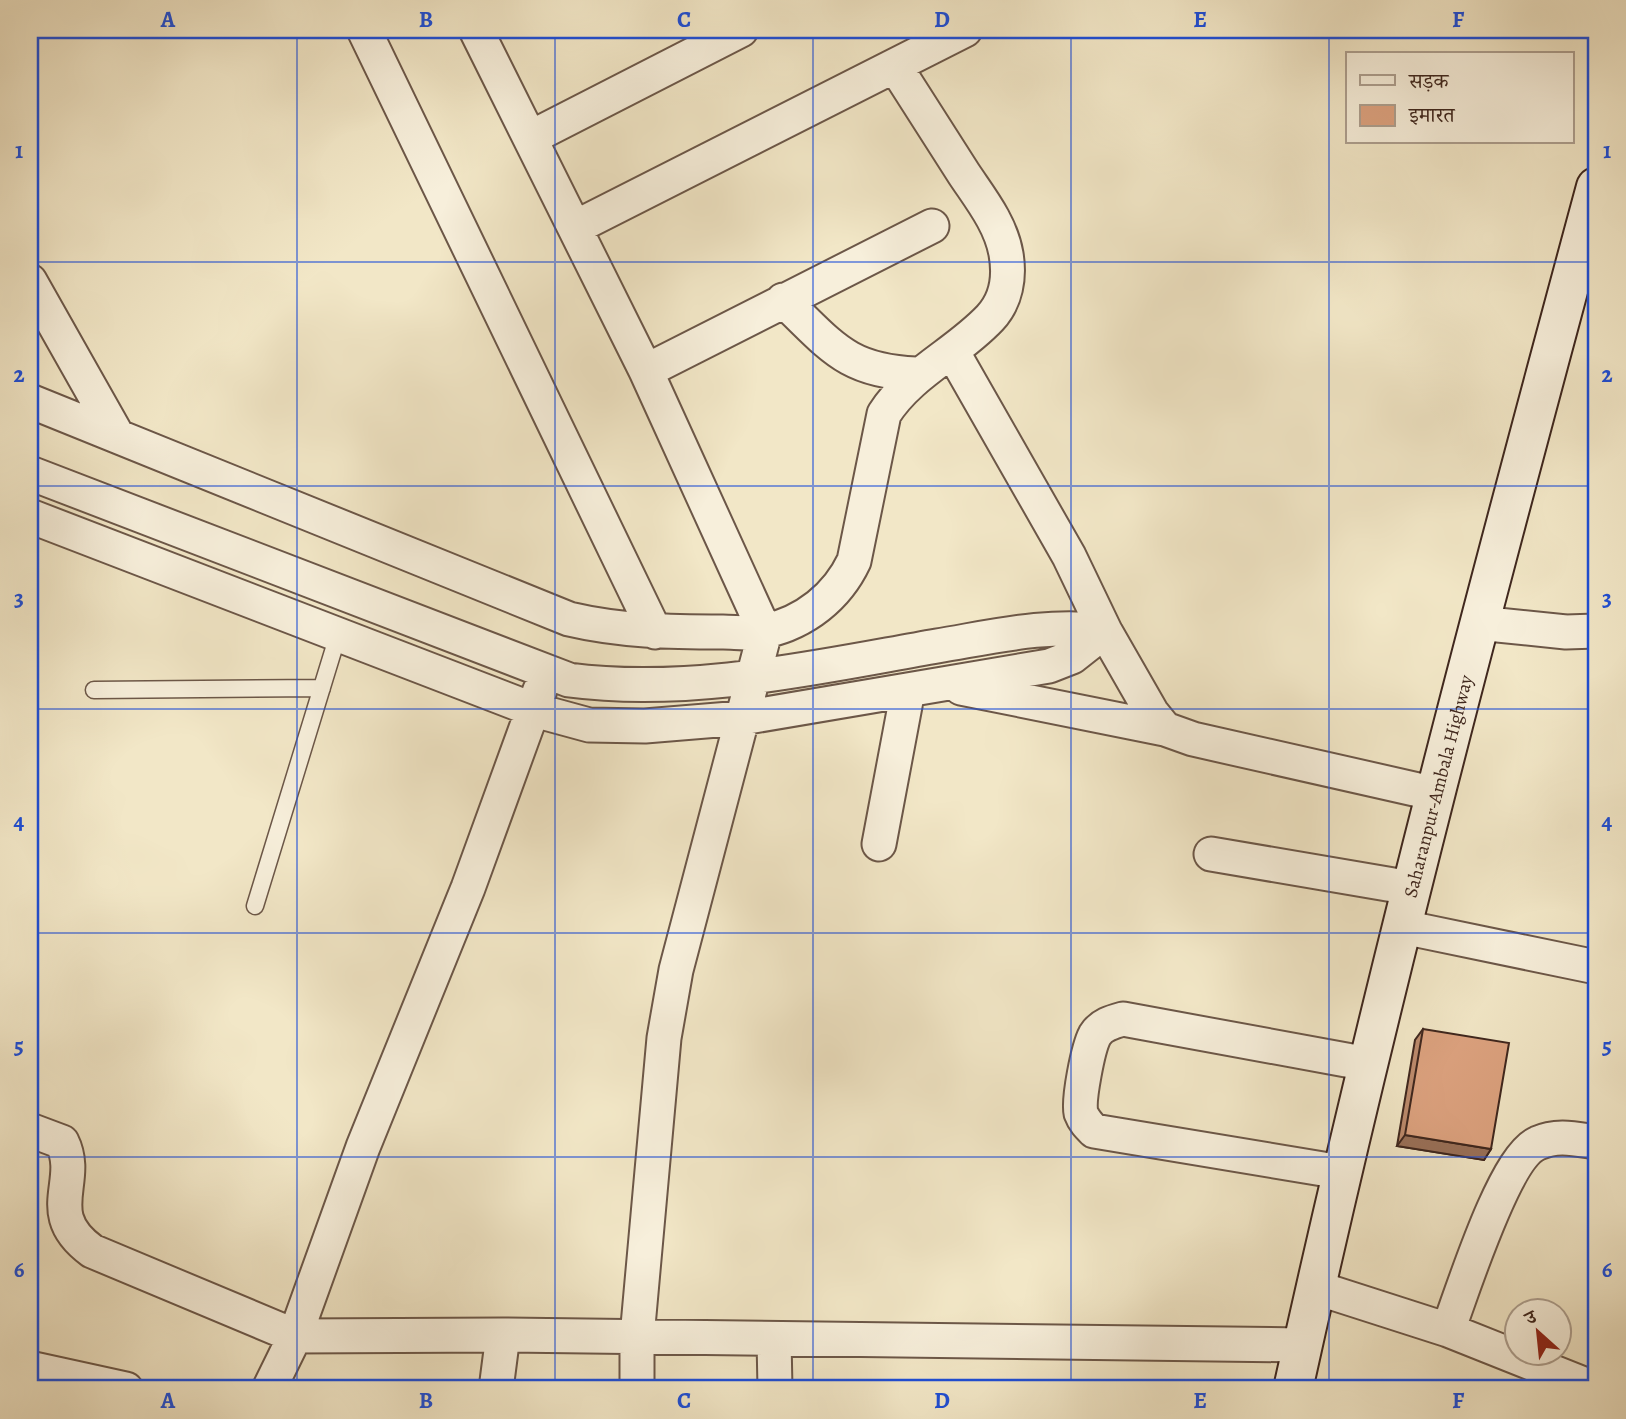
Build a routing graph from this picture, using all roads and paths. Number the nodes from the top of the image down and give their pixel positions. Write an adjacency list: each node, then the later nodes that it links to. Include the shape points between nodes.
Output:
1 (364, 30): 22 (street)
2 (476, 30): 6 (street)
3 (741, 30): 6 (street)
4 (965, 30): 5 (street)
5 (895, 66): 9 (street); 12 (street, via 994,220 1006,252 1008,281 1001,304)
6 (530, 138): 9 (street)
7 (1596, 187): 19 (main road, Saharanpur-Ambala Highway)
8 (932, 226): 11 (street)
9 (576, 227): 13 (street)
10 (30, 281): 16 (street)
11 (783, 300): 13 (street); 14 (street, via 853,362 870,370)
12 (952, 351): 14 (street); 20 (street, via 1069,556)
13 (646, 371): 23 (street)
14 (916, 374): 23 (street, via 884,414 854,561 845,580 813,611)
15 (30, 401): 16 (street)
16 (117, 435): 22 (street, via 569,619)
17 (30, 473): 25 (street)
18 (30, 516): 24 (street)
19 (1478, 623): 21 (street); 33 (main road, Saharanpur-Ambala Highway)
20 (1105, 631): 26 (street, via 1077,627 1024,632); 27 (street, via 1072,657 1049,666); 32 (street)
21 (1596, 631)
22 (654, 632): 23 (street)
23 (765, 632): 26 (street)
24 (338, 635): 28 (lane); 30 (street)
25 (546, 671): 26 (street, via 569,680 612,686); 30 (street)
26 (752, 677): 31 (street)
27 (924, 687): 31 (street); 32 (street); 34 (street)
28 (322, 688): 29 (lane); 37 (lane)
29 (94, 690)
30 (534, 710): 31 (street, via 589,725 645,726); 47 (street, via 412,1034 363,1147)
31 (742, 718): 48 (street, via 676,970 664,1038)
32 (1165, 729): 33 (street)
33 (1436, 794): 36 (main road, Saharanpur-Ambala Highway)
34 (879, 844)
35 (1211, 853): 36 (street)
36 (1411, 888): 38 (main road, Saharanpur-Ambala Highway)
37 (255, 906)
38 (1403, 927): 39 (street); 40 (main road, Saharanpur-Ambala Highway)
39 (1596, 967)
40 (1368, 1064): 43 (main road, Saharanpur-Ambala Highway); 43 (street, via 1124,1019 1108,1023 1089,1049 1080,1109 1094,1131)
41 (30, 1130): 47 (street, via 62,1142 68,1154 63,1207 79,1241 92,1251)
42 (1596, 1142): 45 (street, via 1557,1137 1535,1144 1521,1159 1500,1192)
43 (1341, 1172): 44 (main road, Saharanpur-Ambala Highway)
44 (1314, 1287): 45 (street); 50 (main road, Saharanpur-Ambala Highway)
45 (1448, 1330): 58 (street)
46 (503, 1335): 47 (street); 48 (street); 54 (street)
47 (295, 1336): 53 (street)
48 (637, 1337): 49 (street); 55 (street)
49 (774, 1339): 50 (street); 56 (street)
50 (1302, 1345): 57 (main road, Saharanpur-Ambala Highway)
51 (30, 1368): 52 (street)
52 (127, 1389)
53 (269, 1389)
54 (496, 1389)
55 (637, 1389)
56 (775, 1389)
57 (1293, 1389)
58 (1596, 1389)

